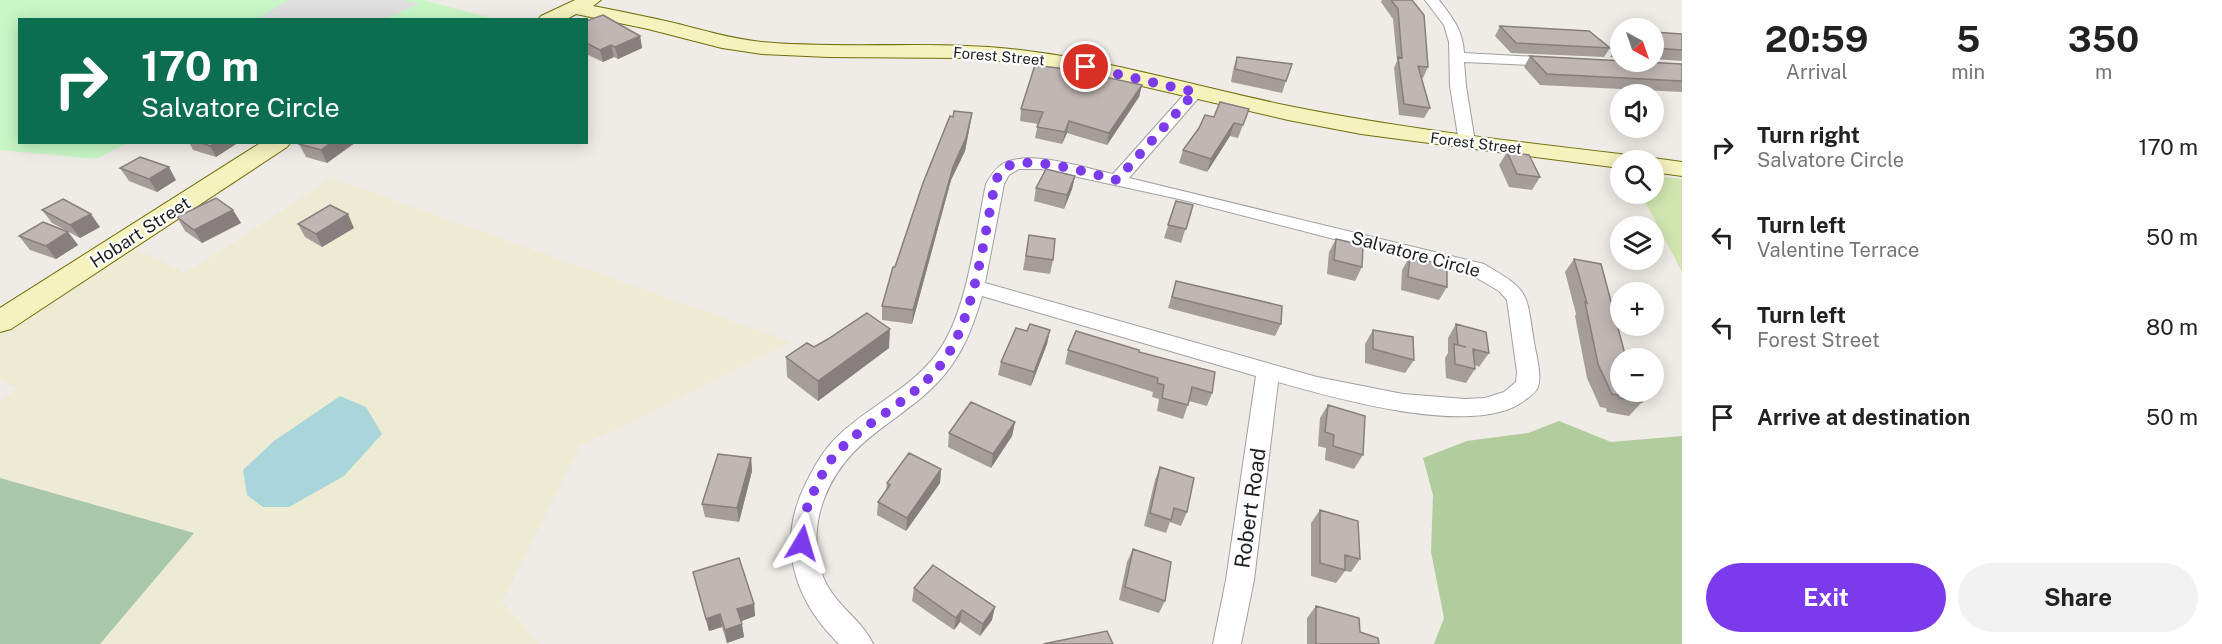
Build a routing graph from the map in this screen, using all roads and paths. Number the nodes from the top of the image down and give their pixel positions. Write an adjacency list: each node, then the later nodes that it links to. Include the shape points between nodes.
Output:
1 (602, 0): 4 (street, Forest Street)
2 (1432, 0): 6 (street, via 1451,25)
3 (583, 4): 4 (street, Forest Street, via 606,15); 5 (street)
4 (624, 16): 8 (street, Forest Street, via 760,48 989,52 1069,64)
5 (552, 18)
6 (1456, 57): 7 (street); 9 (street)
7 (1570, 63)
8 (1195, 92): 9 (street, Forest Street, via 1326,121); 14 (street)
9 (1467, 142): 11 (street, Forest Street)
10 (276, 144): 16 (street, Hobart Street)
11 (1610, 160)
12 (1664, 167): 13 (street)
13 (1682, 169)
14 (1117, 180): 15 (street, Salvatore Circle, via 1024,162 999,173); 17 (street, Salvatore Circle, via 1420,253 1493,276 1516,298 1528,372 1527,386 1512,398 1486,407 1465,408 1366,397)
15 (974, 287): 17 (street, Salvatore Circle); 18 (street, via 949,354 927,380 834,456 811,497 801,530 803,557 816,594)
16 (0, 322)
17 (1268, 371): 19 (street, Robert Road, via 1240,580)
18 (859, 644)
19 (1227, 644)

